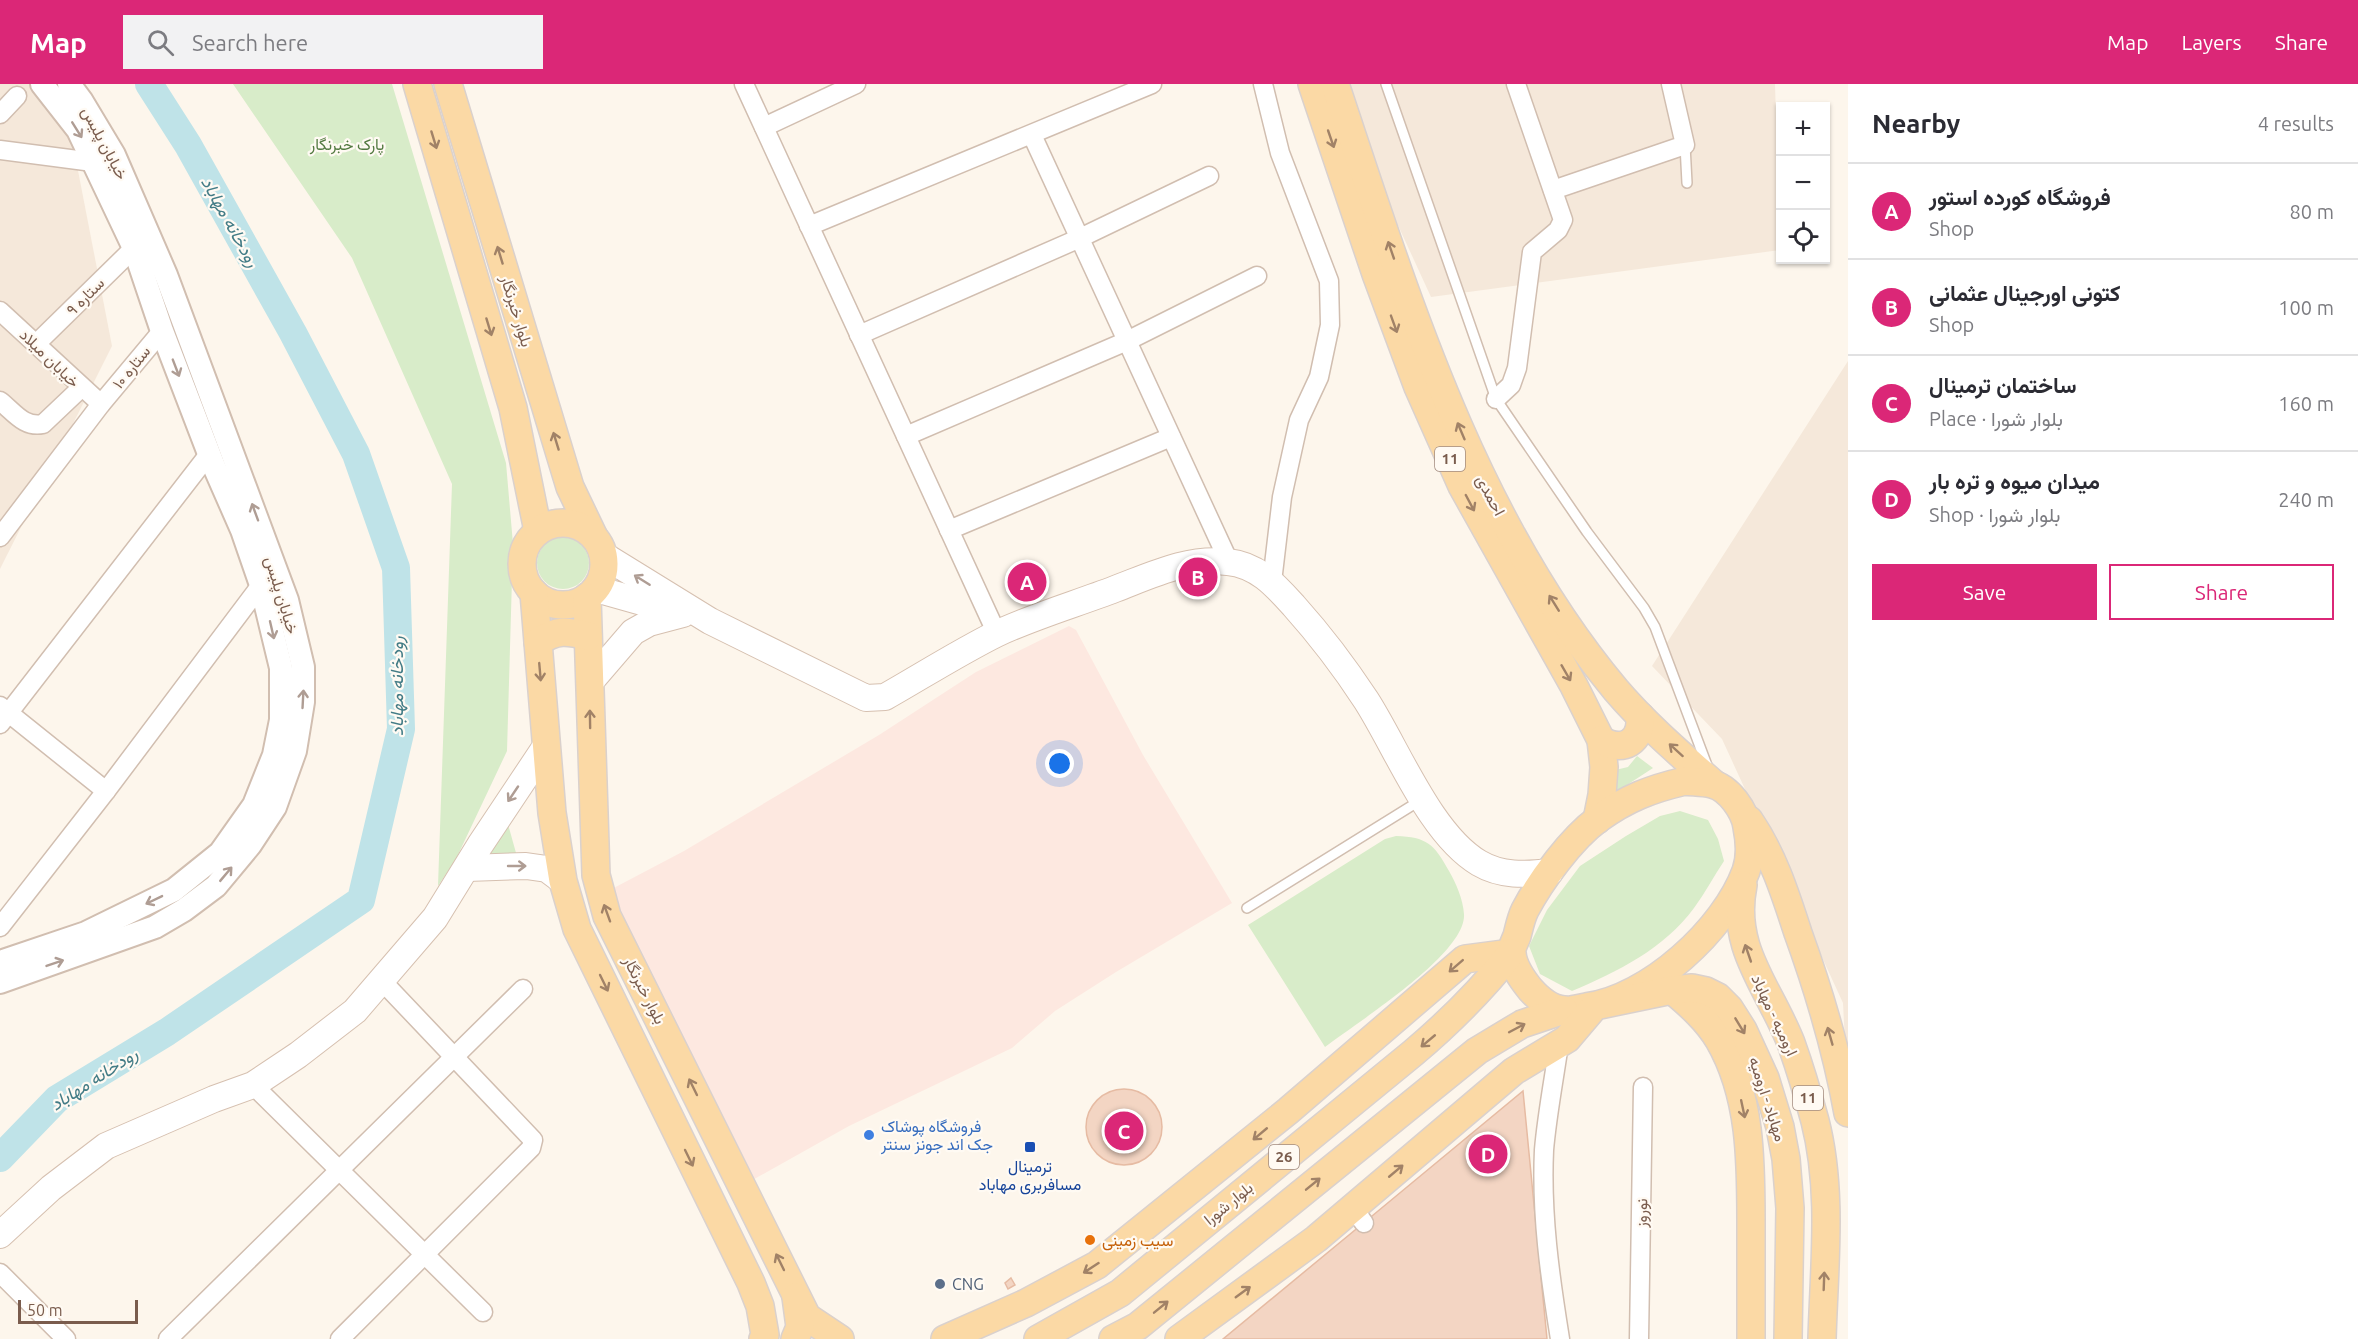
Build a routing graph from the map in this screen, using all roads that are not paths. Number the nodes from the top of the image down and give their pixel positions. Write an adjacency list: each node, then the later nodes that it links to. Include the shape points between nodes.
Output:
1 (42, 84): 20 (street, خیابان پلیس, one-way to 20, via 78,130)
2 (69, 84): 56 (street, خیابان پلیس, one-way to 2, via 287,600 166,275 114,155)
3 (417, 84): 41 (main road, بلوار خبرنگار, one-way to 41, via 513,408)
4 (448, 84): 40 (main road, بلوار خبرنگار, one-way to 4)
5 (744, 84): 16 (street)
6 (856, 84): 16 (street)
7 (1152, 84): 17 (street)
8 (1263, 84): 47 (street, via 1280,153 1329,281 1330,314 1319,377 1299,420 1282,496)
9 (1312, 84): 60 (main road, احمدی / 11, one-way to 60, via 1383,294 1461,486)
10 (1335, 84): 59 (main road, احمدی / 11, one-way to 10, via 1566,622 1478,472 1394,258)
11 (1386, 84): 34 (lane)
12 (1671, 84): 18 (street)
13 (1521, 85): 23 (street)
14 (17, 96): 15 (street)
15 (0, 114)
16 (764, 127): 24 (street)
17 (1032, 135): 24 (street); 25 (street)
18 (1685, 145): 22 (lane); 23 (street)
19 (0, 150): 20 (street)
20 (93, 162): 26 (street, خیابان پلیس)
21 (1209, 176): 25 (street)
22 (1687, 183)
23 (1553, 190): 34 (street, via 1562,226 1532,252 1517,368 1511,385)
24 (809, 226): 30 (street)
25 (1080, 238): 30 (street); 31 (street)
26 (134, 248): 29 (street, خیابان پلیس); 32 (street, ستاره ۹)
27 (1257, 276): 31 (street)
28 (0, 310): 32 (street, خیابان میلاد)
29 (162, 330): 36 (street, ستاره ۱۰); 39 (street, خیابان پلیس, one-way to 39)
30 (859, 335): 37 (street)
31 (1127, 341): 37 (street); 38 (street)
32 (37, 343): 33 (street, خیابان میلاد)
33 (81, 388): 35 (street, via 43,424 27,424); 36 (street, خیابان میلاد)
34 (1496, 399): 62 (lane, via 1655,627)
35 (0, 401)
36 (101, 404): 44 (street, ستاره ۱۰)
37 (906, 436): 42 (street)
38 (1171, 437): 42 (street); 46 (street)
39 (209, 454): 48 (street, خیابان پلیس); 58 (street)
40 (570, 487): 41 (main road, via 554,500); 45 (main road, بلوار خبرنگار)
41 (532, 501): 43 (main road, بلوار خبرنگار)
42 (949, 530): 53 (street)
43 (538, 531): 45 (main road, via 561,522 572,523); 49 (main road, via 522,560 523,572)
44 (0, 537)
45 (598, 545): 50 (main road, via 602,579); 52 (main road, one-way to 45)
46 (1229, 562): 47 (main road, via 1253,569); 53 (main road, via 1185,563)
47 (1272, 582): 64 (main road, via 1305,618 1365,699)
48 (261, 585): 56 (street, خیابان پلیس, one-way to 56); 63 (street)
49 (534, 593): 50 (main road, via 554,604 566,605); 55 (main road, بلوار خبرنگار)
50 (592, 593): 51 (main road); 54 (main road, بلوار خبرنگار)
51 (683, 614): 52 (main road); 57 (main road, via 649,623 633,632)
52 (710, 621): 53 (main road, via 866,698 885,696)
53 (997, 634)
54 (588, 636): 55 (main road, via 561,631); 57 (main road, بلوار خبرنگار)
55 (538, 642): 61 (main road, بلوار خبرنگار, one-way to 61)
56 (292, 667): 74 (street, خیابان پلیس, one-way to 74, via 274,755 254,805 220,853 174,890 86,933); 76 (street, خیابان پلیس, one-way to 56, via 155,927 216,886 275,807 295,751 303,702)
57 (590, 682): 95 (main road, بلوار خبرنگار, one-way to 57, via 607,916 596,875)
58 (3, 714): 63 (street)
59 (1640, 716): 60 (main road, via 1637,735 1629,743 1620,746); 62 (main road, احمدی / 11, one-way to 59)
60 (1601, 740): 66 (main road, احمدی / 11, via 1604,767)
61 (546, 746): 67 (main road, one-way to 67); 70 (main road, بلوار خبرنگار)
62 (1714, 784): 65 (main road, 11); 66 (main road, بلوار شورا, via 1685,781 1650,789)
63 (106, 791): 72 (street)
64 (1423, 799): 69 (main road, via 1443,829 1480,864 1517,875); 71 (lane)
65 (1746, 814): 68 (main road, 11, via 1750,846); 89 (main road, one-way to 65, via 1827,1026 1786,897 1769,852)
66 (1597, 820): 69 (main road, بلوار شورا)
67 (467, 868): 70 (main road, one-way to 70, via 526,866 547,869); 75 (main road, via 435,918)
68 (1747, 870): 79 (main road, 11, via 1734,897 1703,936 1662,974); 112 (main road, ارومیه - مهاباد / 11, one-way to 68, via 1824,1178 1816,1123 1790,1041 1756,975 1743,936 1740,899)
69 (1550, 872): 73 (main road, بلوار شورا, via 1524,912)
70 (563, 881): 97 (main road, بلوار خبرنگار, one-way to 97, via 577,929 751,1283 760,1306)
71 (1247, 908)
72 (0, 927)
73 (1511, 952): 80 (main road, via 1519,977 1539,999); 81 (main road, بلوار شورا / 26); 88 (main road, one-way to 88, via 1465,958)
74 (0, 962)
75 (382, 981): 84 (street); 86 (main road, via 355,1011)
76 (0, 982)
77 (523, 989): 84 (street)
78 (1672, 990): 79 (main road, مهاباد - ارومیه / 11); 91 (main road, مهاباد - ارومیه / 11, one-way to 91, via 1692,988 1718,997 1747,1039 1765,1078 1780,1127 1789,1184); 109 (main road, one-way to 109, via 1698,1012 1719,1040 1740,1096 1751,1165)
79 (1595, 1006): 80 (main road, 11); 82 (main road, via 1573,1034)
80 (1564, 1010): 83 (main road, 26, one-way to 80, via 1522,1024)
81 (1455, 1018): 83 (main road, via 1470,1016 1480,1020 1485,1038); 85 (main road, بلوار شورا / 26, one-way to 85)
82 (1559, 1044): 106 (main road, one-way to 82, via 1316,1239 1358,1215 1514,1071); 107 (street, via 1544,1149 1544,1186 1545,1231)
83 (1477, 1051): 105 (main road, 26, one-way to 83, via 1138,1326)
84 (454, 1056): 90 (street); 93 (street, via 533,1140 531,1148)
85 (1384, 1075): 88 (main road); 104 (main road, بلوار شورا / 26, via 1120,1293)
86 (254, 1085): 90 (street); 92 (main road, via 106,1146 51,1188)
87 (1643, 1087): 108 (street, نوروز)
88 (1288, 1111): 103 (main road, one-way to 103, via 1097,1265 1026,1303)
89 (1848, 1113)
90 (339, 1170): 93 (street); 99 (street)
91 (1790, 1232): 110 (main road); 111 (main road, مهاباد - ارومیه / 11)
92 (0, 1235)
93 (425, 1255): 96 (street); 100 (street)
94 (0, 1273): 98 (street)
95 (795, 1293): 101 (main road, via 800,1327); 102 (main road, بلوار خبرنگار, via 807,1317)
96 (483, 1312)
97 (765, 1338)
98 (66, 1339)
99 (168, 1339)
100 (340, 1339)
101 (795, 1339)
102 (840, 1339)
103 (945, 1339)
104 (1038, 1339)
105 (1113, 1339)
106 (1179, 1339)
107 (1560, 1339)
108 (1639, 1339)
109 (1751, 1339)
110 (1756, 1339)
111 (1788, 1339)
112 (1822, 1339)

